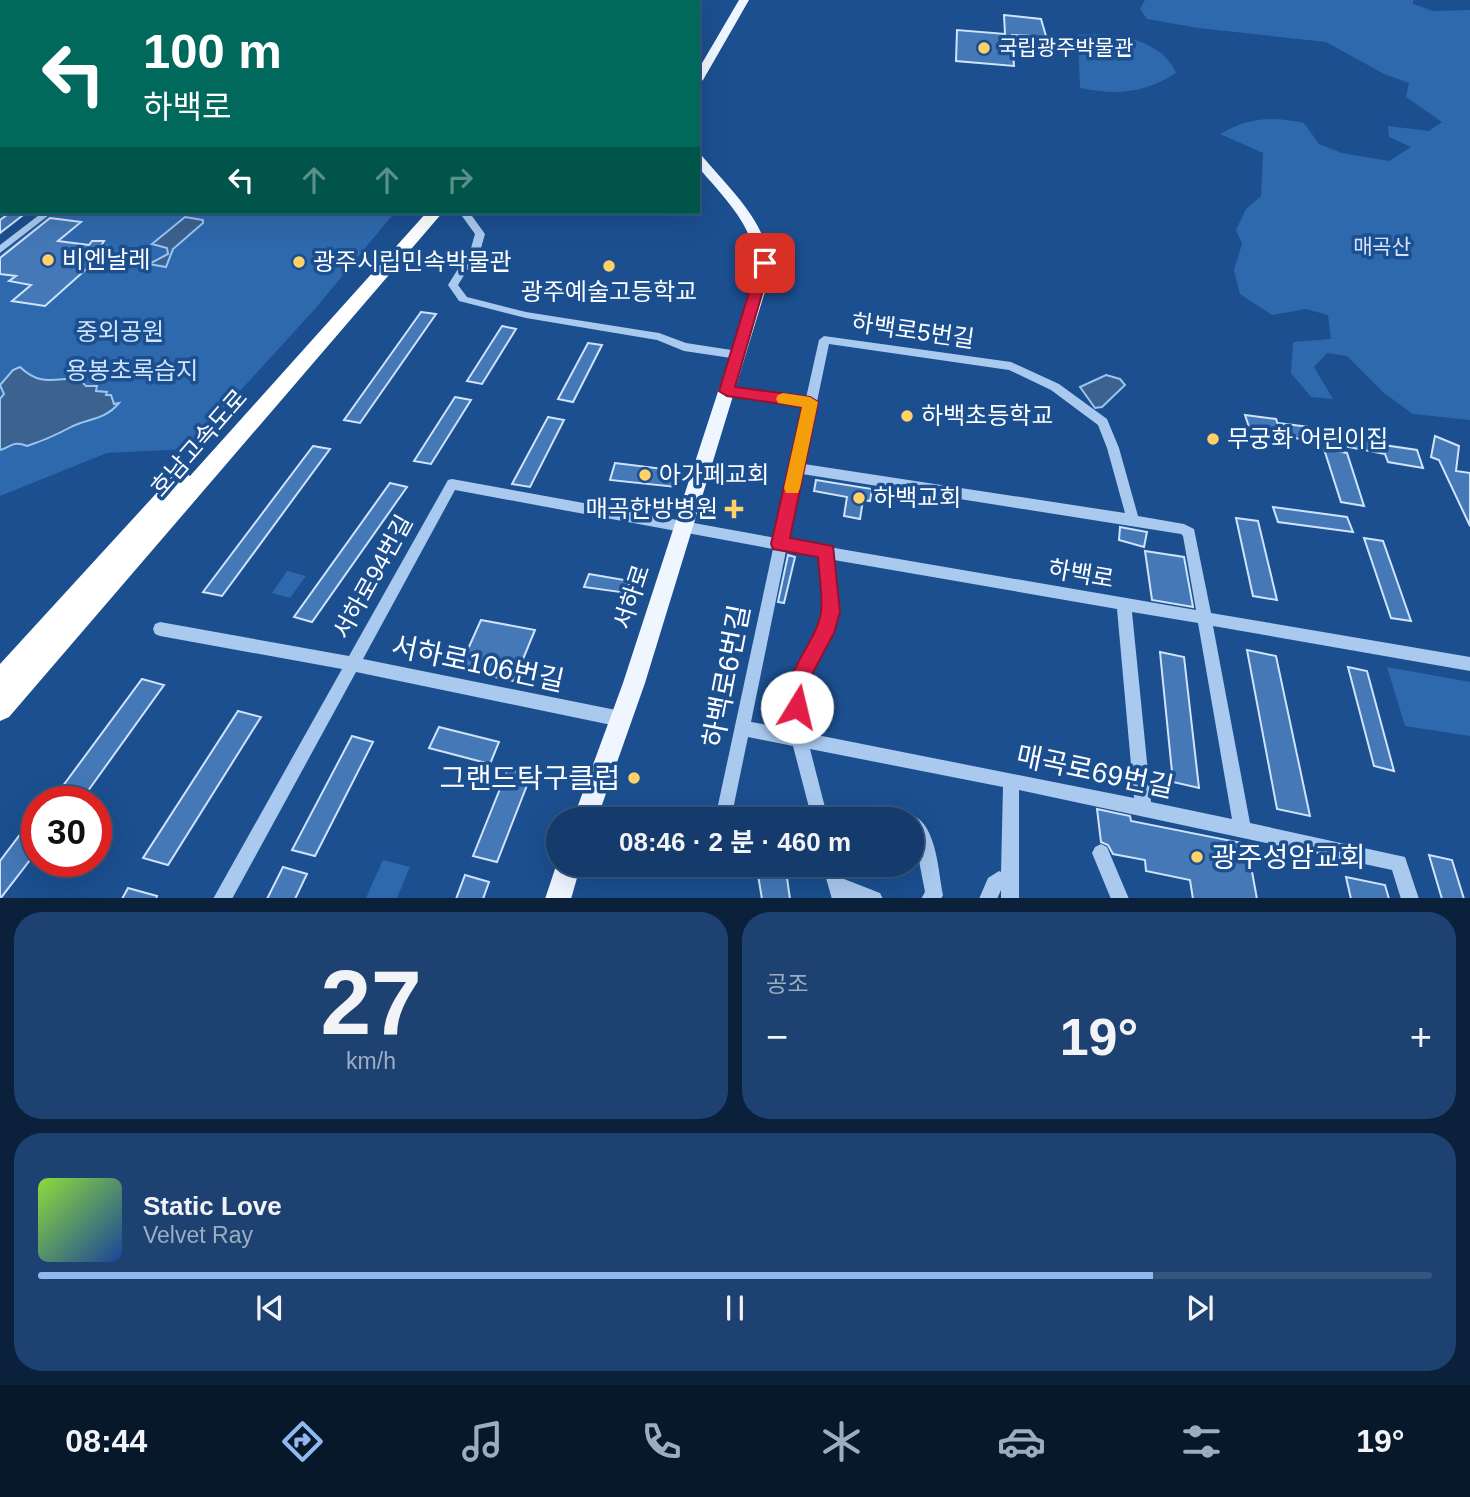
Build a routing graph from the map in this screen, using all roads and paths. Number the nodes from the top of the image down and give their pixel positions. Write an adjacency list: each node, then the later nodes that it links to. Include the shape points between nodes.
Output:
1 (744, 0): 2 (main road)
2 (703, 63)
3 (700, 161): 9 (main road, 서하로, via 756,231 763,253 764,272)
4 (45, 214): 8 (street)
5 (419, 214): 15 (highway, 호남고속도로)
6 (433, 214): 25 (highway, 호남고속도로)
7 (468, 214): 9 (street, via 480,234 478,247 453,285 463,299)
8 (0, 250)
9 (738, 355): 10 (main road, 서하로)
10 (727, 391): 11 (street); 14 (main road, 서하로)
11 (810, 402): 12 (street, 하백로5번길); 13 (street, 하백로5번길, via 824,340 1019,368 1064,392 1103,422)
12 (796, 468): 13 (street); 16 (street, 하백로5번길)
13 (1133, 520): 19 (street, via 1189,533)
14 (684, 528): 16 (street, 하백로); 21 (street, 서하로94번길, via 452,484); 26 (main road, 서하로)
15 (133, 534): 23 (highway); 24 (highway, 호남고속도로)
16 (780, 544): 17 (street, 하백로); 27 (street, 하백로6번길)
17 (826, 551): 18 (street, 하백로); 28 (street, via 830,612 801,675 797,707)
18 (1124, 605): 19 (street, 하백로); 33 (street)
19 (1206, 618): 22 (street, 하백로); 34 (street)
20 (160, 629): 21 (street, 서하로106번길)
21 (353, 664): 26 (street, 서하로106번길); 41 (street, 서하로94번길)
22 (1470, 664)
23 (0, 666)
24 (0, 683)
25 (0, 708)
26 (621, 719): 30 (main road, 서하로)
27 (743, 728): 28 (street, 매곡로69번길); 31 (street, 하백로6번길)
28 (801, 741): 29 (street, 매곡로69번길); 32 (street)
29 (1011, 780): 33 (street, 매곡로69번길); 45 (street)
30 (589, 807)
31 (726, 807)
32 (817, 807)
33 (1143, 808): 34 (street, 매곡로69번길)
34 (1243, 831): 47 (street, 매곡로69번길, via 1399,863)
35 (924, 841): 40 (street)
36 (1101, 853): 46 (street)
37 (565, 877): 42 (main road)
38 (999, 880): 44 (street)
39 (839, 892): 43 (street)
40 (936, 897)
41 (222, 898)
42 (558, 898)
43 (874, 898)
44 (988, 898)
45 (1010, 898)
46 (1120, 898)
47 (1410, 898)

